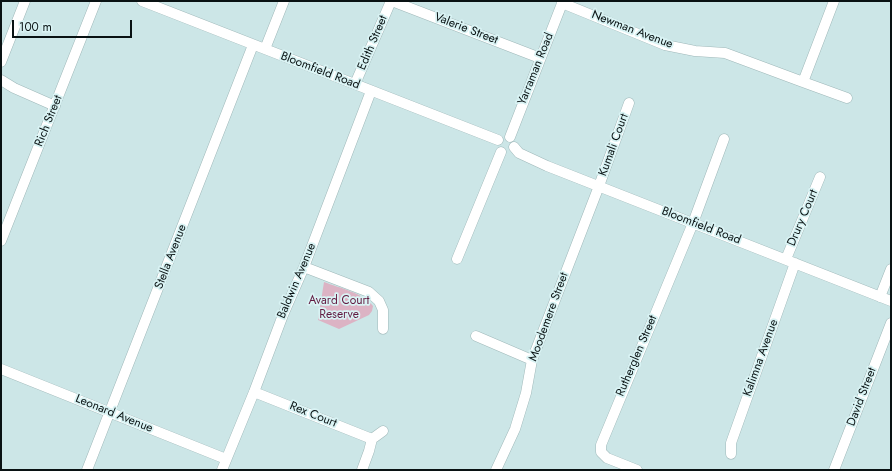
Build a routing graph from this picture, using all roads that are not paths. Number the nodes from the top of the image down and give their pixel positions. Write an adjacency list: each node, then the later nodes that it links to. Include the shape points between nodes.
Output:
1 (25, 1): 12 (street)
2 (96, 1): 19 (street, Rich Street)
3 (142, 1): 8 (street, Bloomfield Road)
4 (284, 1): 10 (street)
5 (391, 1): 11 (street, Valerie Street); 15 (street, Edith Street)
6 (834, 1): 14 (street)
7 (562, 2): 11 (street, Yarraman Road); 14 (street, Newman Avenue, via 665,45 725,53)
8 (165, 5): 9 (street, Bloomfield Road)
9 (253, 45): 10 (street, Bloomfield Road); 41 (street, Stella Avenue)
10 (265, 49): 15 (street, Bloomfield Road)
11 (540, 58): 20 (street, Yarraman Road)
12 (1, 62)
13 (1, 80): 19 (street)
14 (803, 82): 17 (street, Newman Avenue)
15 (355, 84): 16 (street, Bloomfield Road)
16 (371, 91): 22 (street, Bloomfield Road); 31 (street, Baldwin Avenue)
17 (847, 98)
18 (628, 102): 26 (street, Kumali Court)
19 (55, 106): 28 (street, Rich Street)
20 (510, 136): 22 (street); 23 (street)
21 (724, 138): 27 (street, Rutherglen Street)
22 (498, 140): 24 (street, via 497,146)
23 (514, 147): 24 (street, via 510,152); 26 (street, Bloomfield Road, via 519,153 540,163)
24 (501, 152): 29 (street)
25 (820, 177): 30 (street, Drury Court)
26 (599, 186): 27 (street, Bloomfield Road); 38 (street, Moodemere Street)
27 (693, 223): 30 (street, Bloomfield Road); 50 (street, Rutherglen Street, via 601,444 601,452 607,458)
28 (1, 241)
29 (457, 259)
30 (791, 261): 33 (street, Bloomfield Road); 44 (street, Kalimna Avenue, via 731,443)
31 (304, 267): 36 (street, via 369,292 383,310); 40 (street, Baldwin Avenue)
32 (891, 270): 33 (street)
33 (880, 297): 34 (street, Bloomfield Road)
34 (891, 301)
35 (891, 323): 51 (street, David Street)
36 (383, 329)
37 (476, 336): 38 (street)
38 (532, 360): 49 (street, Moodemere Street, via 526,393 515,429)
39 (1, 369): 41 (street, Leonard Avenue)
40 (254, 392): 43 (street, Rex Court); 45 (street, Baldwin Avenue)
41 (110, 413): 45 (street, Leonard Avenue); 46 (street, Stella Avenue)
42 (383, 430): 43 (street)
43 (372, 439): 48 (street)
44 (731, 454)
45 (226, 459): 47 (street, Baldwin Avenue)
46 (87, 470)
47 (222, 470)
48 (362, 470)
49 (496, 470)
50 (637, 470)
51 (834, 470)

